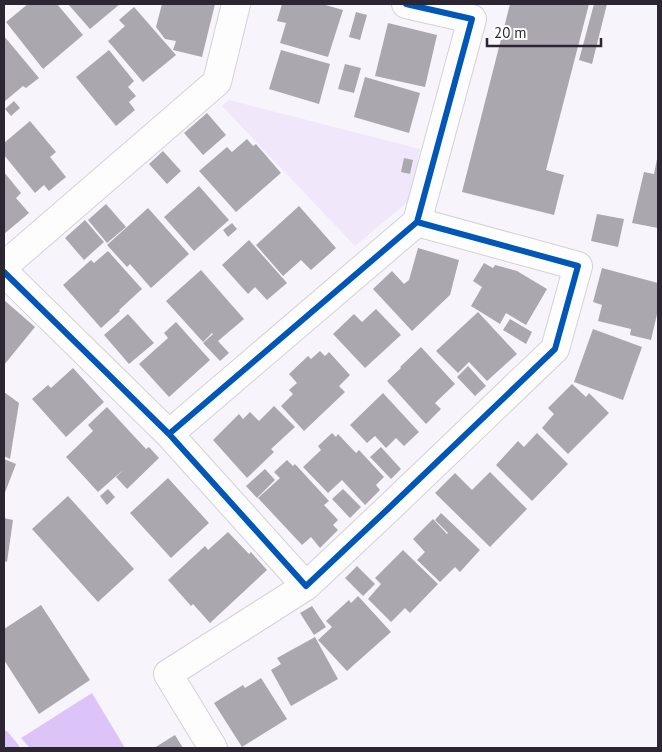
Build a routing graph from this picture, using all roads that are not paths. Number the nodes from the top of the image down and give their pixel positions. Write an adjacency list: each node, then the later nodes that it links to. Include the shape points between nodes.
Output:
1 (236, 4): 4 (street, via 217,82)
2 (406, 4): 3 (street, via 472,19)
3 (418, 222): 6 (street); 7 (street, via 578,266 555,348)
4 (4, 266)
5 (4, 272): 6 (street)
6 (169, 434): 7 (street)
7 (306, 586): 8 (street, via 168,674)
8 (213, 748)

